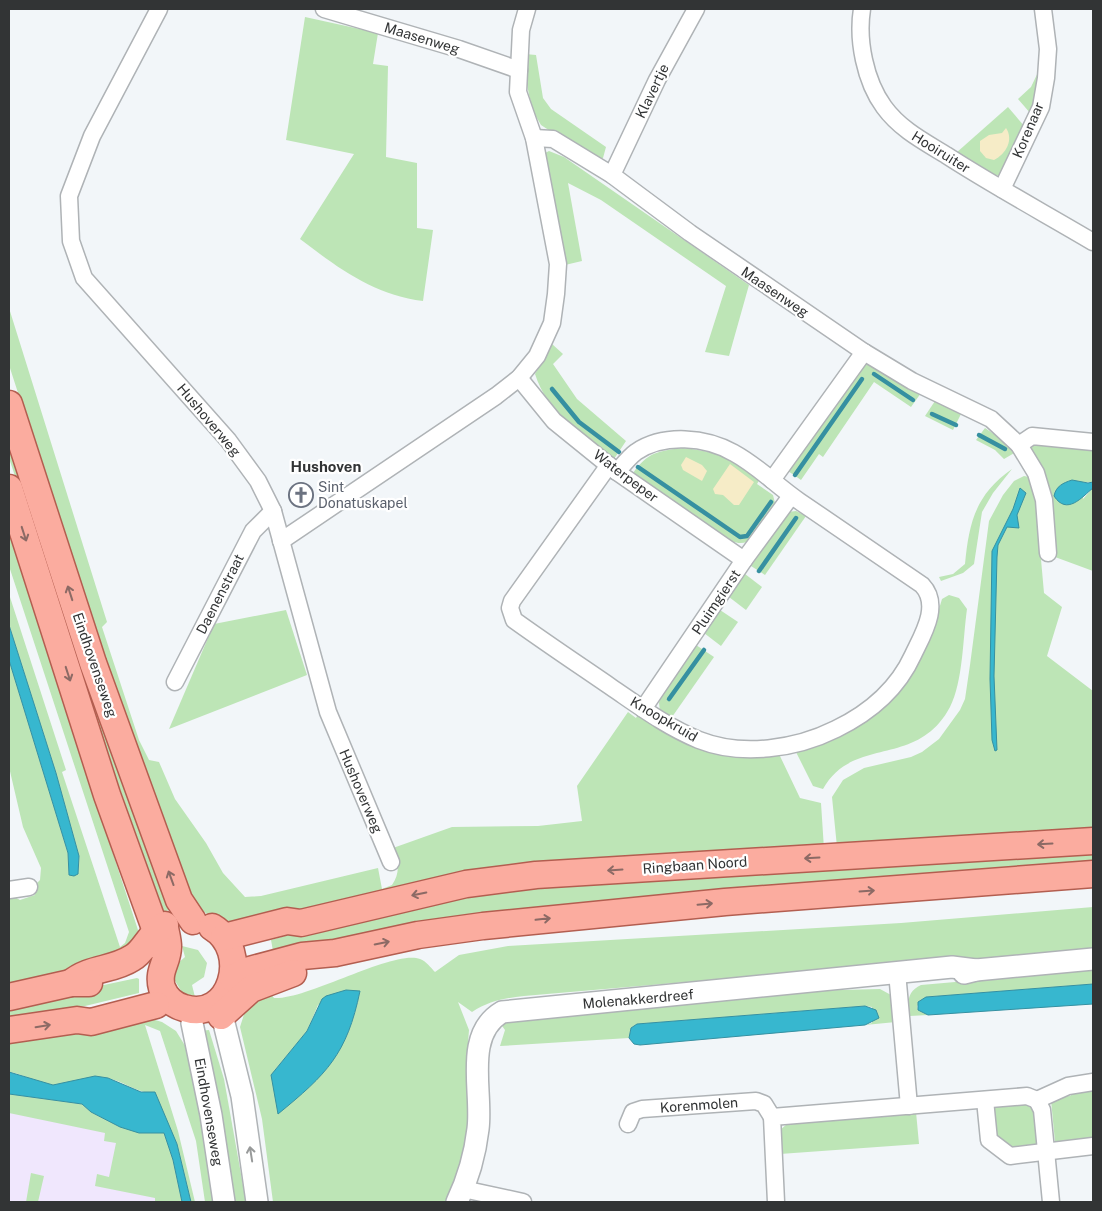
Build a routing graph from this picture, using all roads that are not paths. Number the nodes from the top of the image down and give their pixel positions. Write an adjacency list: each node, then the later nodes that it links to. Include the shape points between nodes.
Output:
1 (159, 9): 21 (street, Hushoverweg, via 92,136 69,196 71,241 84,278 228,440 258,481)
2 (326, 9): 7 (street, Maasenweg)
3 (527, 9): 7 (street)
4 (696, 9): 9 (street, Klavertje, via 657,80)
5 (862, 9): 10 (street, Hooiruiter, via 862,48 871,82 883,106 901,127)
6 (1043, 9): 10 (street, Korenaar, via 1048,49 1041,107)
7 (519, 70): 8 (street, via 518,92)
8 (534, 138): 9 (street, Maasenweg, via 553,139); 13 (street, via 558,264 552,323 537,356)
9 (612, 175): 12 (street, Maasenweg, via 690,234)
10 (1002, 189): 11 (street, Hooiruiter)
11 (1093, 242)
12 (864, 352): 16 (street, Maasenweg, via 912,381 991,419); 18 (street)
13 (519, 378): 17 (street, Waterpeper, via 554,421); 22 (street)
14 (9, 404): 32 (main road, Eindhovenseweg, one-way to 14, via 179,900 97,673)
15 (1093, 442): 16 (street, via 1032,436)
16 (1019, 445): 23 (street, Maasenweg, via 1036,474 1044,500)
17 (613, 468): 18 (street, Knoopkruid, via 635,452 678,439 706,442 726,449); 24 (street, Waterpeper); 26 (street, Knoopkruid, via 512,601 510,614 514,620)
18 (772, 480): 20 (street, Knoopkruid)
19 (9, 488): 33 (main road, Eindhovenseweg, one-way to 33, via 107,795 127,848 142,863)
20 (791, 496): 24 (street, Pluimgierst); 26 (street, Knoopkruid, via 927,590 931,607 925,628 904,672 870,710 817,739 784,747 730,747 700,740)
21 (273, 511): 22 (street, Hushoverweg); 25 (street, Daenenstraat, via 253,531)
22 (282, 541): 28 (street, Hushoverweg, via 328,712)
23 (1048, 553)
24 (744, 560): 26 (street, Pluimgierst)
25 (175, 682)
26 (643, 709)
27 (1093, 841): 34 (main road, Ringbaan Noord, one-way to 34, via 536,875 466,884 301,923 290,931)
28 (391, 862)
29 (1093, 874): 39 (main road, one-way to 29, via 246,970 302,956 335,954 418,936 548,919 735,901)
30 (29, 887): 31 (street)
31 (9, 890)
32 (193, 921): 33 (main road, via 178,921); 34 (main road, via 207,925)
33 (154, 942): 34 (main road, via 183,932); 37 (main road, via 128,960 82,974 71,983); 38 (main road, Eindhovenseweg, via 148,983)
34 (223, 944): 39 (main road, via 221,967 212,992); 39 (main road, via 234,965)
35 (1093, 959): 36 (street, Molenakkerdreef, via 976,970 952,967)
36 (898, 977): 44 (street); 49 (street, Molenakkerdreef, via 842,976 817,982 502,1012 491,1018 479,1046 479,1127 474,1158)
37 (9, 997)
38 (158, 998): 39 (main road, via 189,1010); 40 (main road, one-way to 38, via 77,1020 90,1013)
39 (221, 1005): 50 (street, Eindhovenseweg, via 211,1115); 51 (street, one-way to 39, via 242,1096)
40 (9, 1030)
41 (1093, 1082): 43 (street, via 1068,1086)
42 (985, 1100): 43 (street, via 1027,1096); 44 (street); 48 (street, via 989,1140 1010,1156)
43 (1037, 1100): 48 (street, via 1042,1110)
44 (909, 1106): 45 (street)
45 (772, 1117): 46 (street, Korenmolen, via 764,1104 756,1101 642,1109 632,1112); 53 (street)
46 (628, 1124)
47 (1093, 1146): 48 (street)
48 (1046, 1151): 54 (street)
49 (460, 1196): 52 (street)
50 (224, 1202)
51 (257, 1202)
52 (523, 1202)
53 (776, 1202)
54 (1051, 1202)

